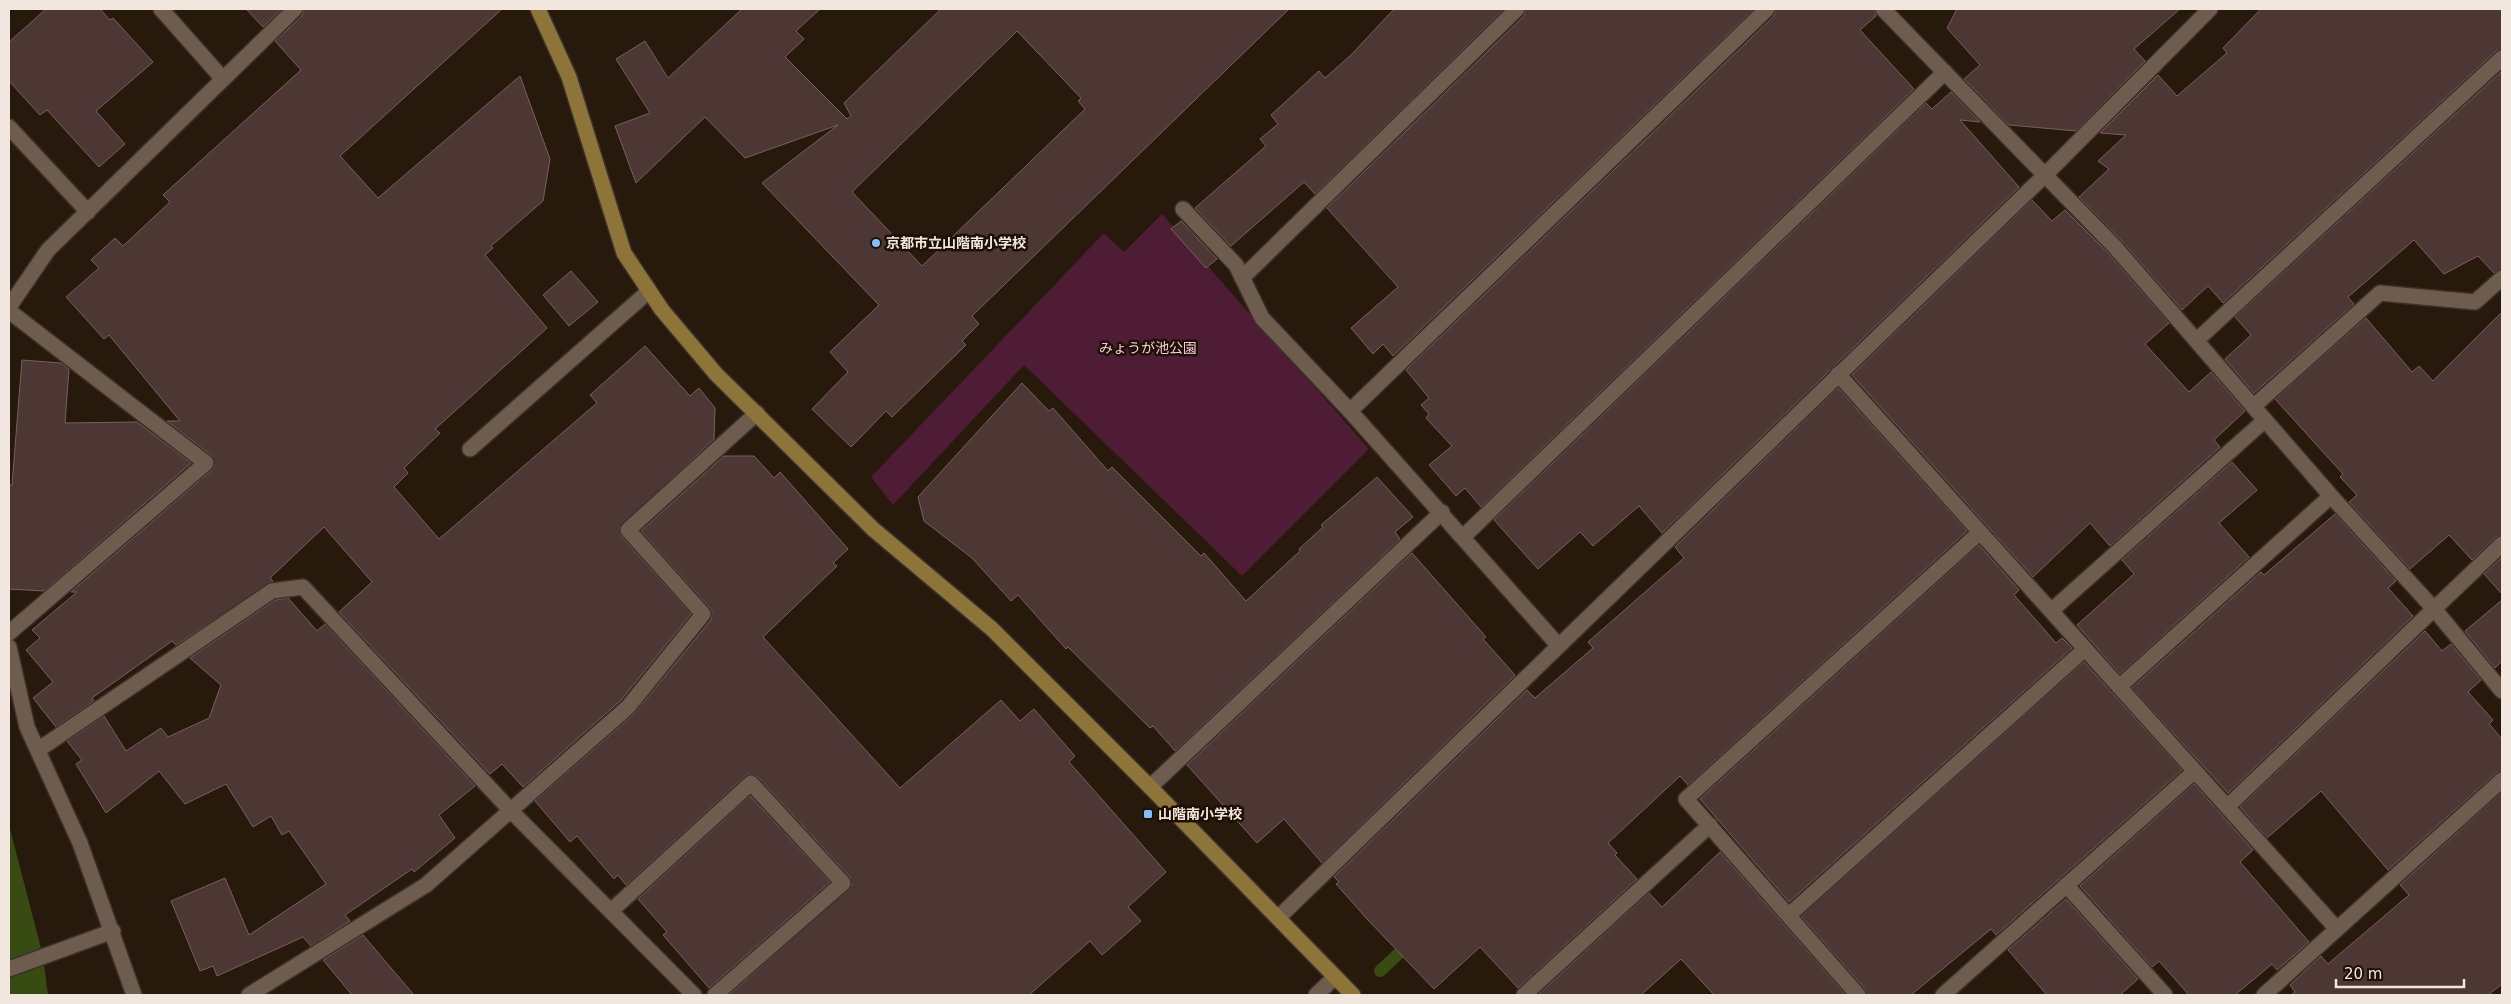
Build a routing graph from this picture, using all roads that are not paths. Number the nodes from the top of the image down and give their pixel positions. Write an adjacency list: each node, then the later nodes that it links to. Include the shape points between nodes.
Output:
1 (161, 9): 10 (street)
2 (295, 9): 10 (street)
3 (538, 9): 17 (street, via 569,77 624,253)
4 (1517, 9): 15 (street)
5 (1767, 9): 23 (street)
6 (1885, 9): 9 (street)
7 (2210, 9): 12 (street)
8 (2502, 58): 20 (street)
9 (1945, 72): 12 (street); 30 (street)
10 (223, 79): 14 (street)
11 (9, 127): 14 (street)
12 (2045, 175): 20 (street, via 2115,247); 21 (street)
13 (1183, 210): 15 (street, via 1236,265)
14 (88, 212): 18 (street, via 48,250)
15 (1242, 278): 23 (street, via 1262,318)
16 (2502, 278): 22 (street, via 2475,302 2380,293)
17 (649, 290): 24 (street, via 716,374); 26 (street)
18 (9, 307)
19 (9, 311): 34 (street, via 206,463)
20 (2197, 340): 22 (street)
21 (1838, 374): 29 (street); 35 (street)
22 (2254, 406): 25 (street)
23 (1350, 411): 28 (street)
24 (757, 413): 43 (street, via 873,529 992,629); 45 (street, via 628,530 703,614 628,707 533,789)
25 (2265, 420): 27 (street); 33 (street)
26 (470, 449)
27 (2331, 496): 32 (street); 38 (street)
28 (1442, 512): 30 (street); 43 (street)
29 (1980, 532): 33 (street); 46 (street, via 1686,799)
30 (1463, 537): 35 (street)
31 (2502, 544): 32 (street)
32 (2434, 610): 39 (street); 44 (street)
33 (2051, 611): 37 (street)
34 (9, 633)
35 (1558, 645): 50 (street)
36 (9, 646): 40 (street, via 27,727)
37 (2085, 649): 38 (street); 49 (street)
38 (2119, 687): 41 (street)
39 (2502, 691)
40 (38, 750): 45 (street, via 272,591 303,587); 52 (street, via 80,844)
41 (2195, 771): 44 (street); 47 (street)
42 (2502, 780): 51 (street)
43 (1150, 787): 50 (street)
44 (2227, 806): 51 (street)
45 (512, 812): 48 (street); 56 (street, via 426,885)
46 (1710, 826): 49 (street); 61 (street)
47 (2066, 885): 63 (street); 64 (street)
48 (611, 910): 57 (street); 58 (street, via 751,783 843,883)
49 (1789, 915): 62 (street)
50 (1278, 917): 54 (street)
51 (2336, 928): 65 (street)
52 (113, 931): 53 (street); 55 (street)
53 (9, 969)
54 (1334, 978): 59 (street); 60 (street)
55 (134, 995)
56 (249, 995)
57 (694, 995)
58 (715, 995)
59 (1316, 995)
60 (1354, 995)
61 (1524, 995)
62 (1858, 995)
63 (1943, 995)
64 (2165, 995)
65 (2264, 995)

